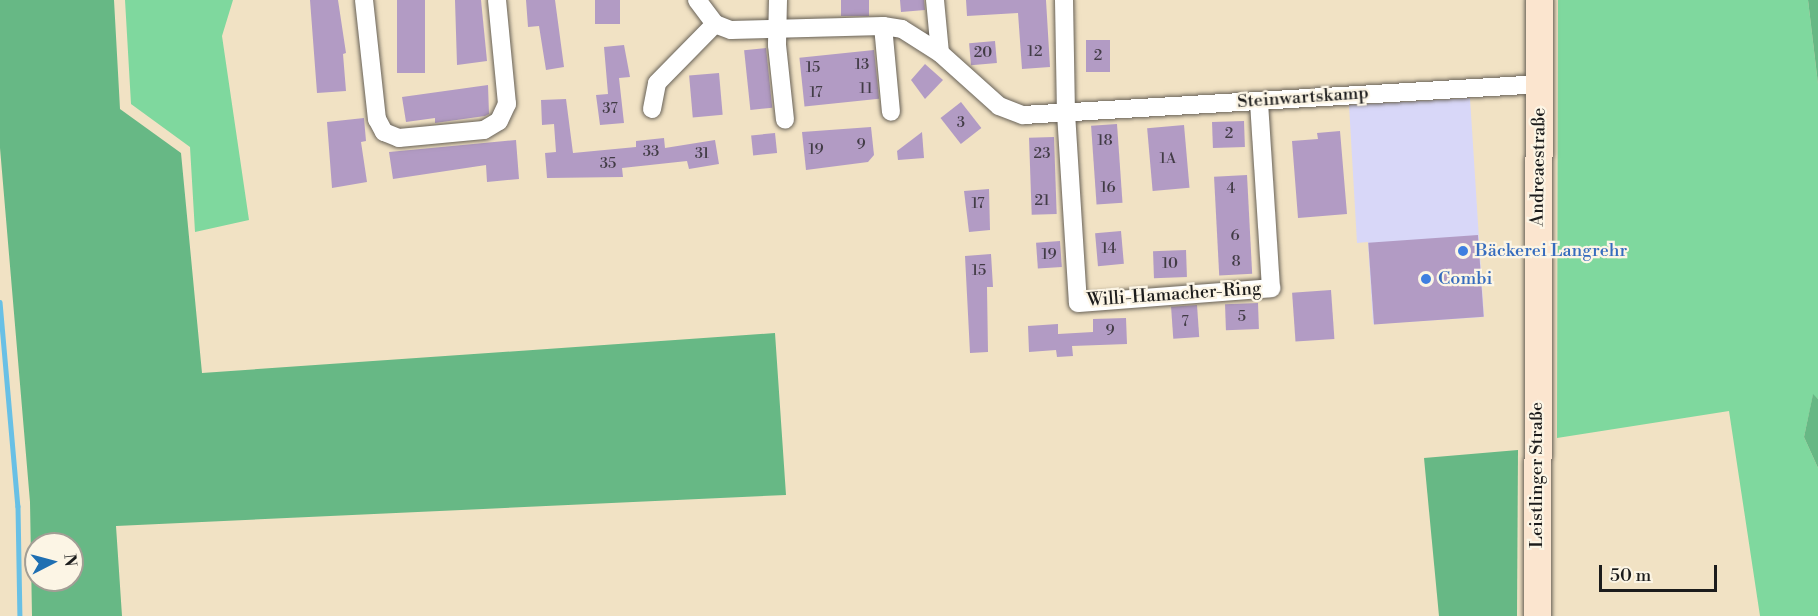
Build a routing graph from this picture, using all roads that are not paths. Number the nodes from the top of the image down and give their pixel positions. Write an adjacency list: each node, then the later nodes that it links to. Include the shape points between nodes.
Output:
1 (364, 0): 2 (street, via 377,119 384,132 399,138 484,130 499,121 507,104)
2 (497, 0)
3 (697, 0): 8 (street)
4 (778, 0): 10 (street)
5 (935, 0): 11 (street)
6 (1064, 0): 16 (street)
7 (1539, 0): 12 (street, Andreaestraße)
8 (715, 24): 10 (street, Steinwartskamp, via 731,30); 14 (street, via 657,83)
9 (883, 26): 10 (street, Steinwartskamp); 11 (street, Steinwartskamp, via 902,28); 15 (street)
10 (778, 30): 17 (street)
11 (940, 53): 16 (street, Steinwartskamp, via 1012,113)
12 (1541, 84): 13 (street, Steinwartskamp); 18 (street, Andreaestraße)
13 (1259, 101): 16 (street, Steinwartskamp); 16 (street, Willi-Hamacher-Ring, via 1271,288 1078,303)
14 (651, 109)
15 (891, 112)
16 (1066, 113)
17 (785, 120)
18 (1537, 334): 19 (street, Leistlinger Straße)
19 (1537, 616)

